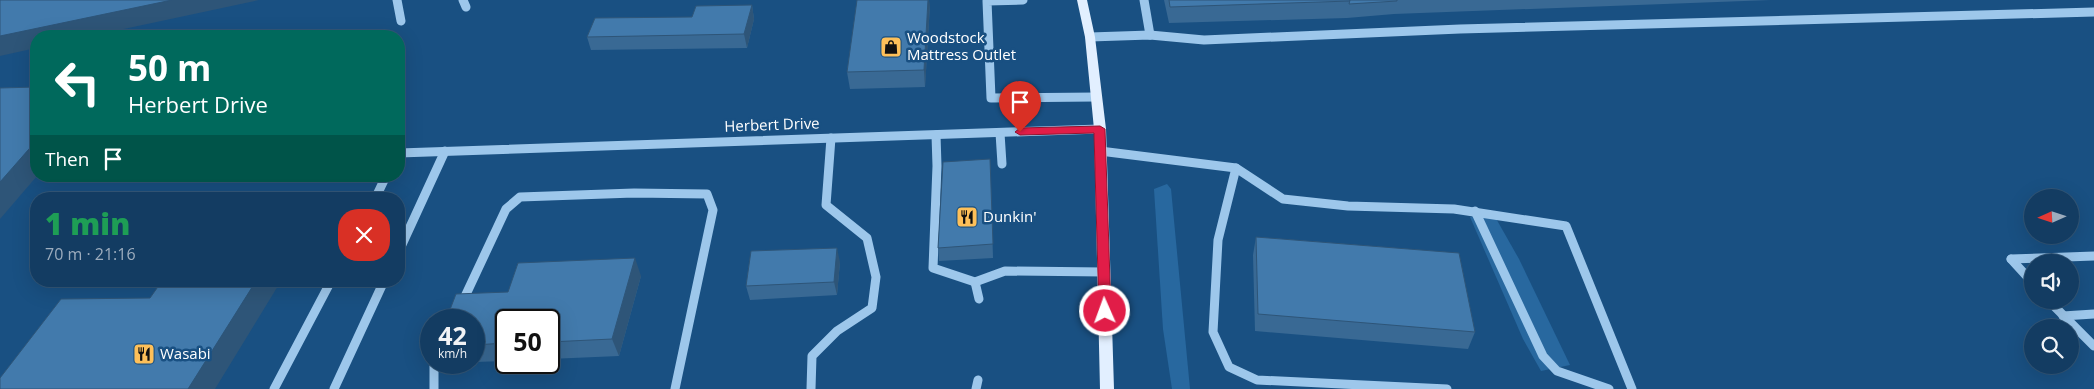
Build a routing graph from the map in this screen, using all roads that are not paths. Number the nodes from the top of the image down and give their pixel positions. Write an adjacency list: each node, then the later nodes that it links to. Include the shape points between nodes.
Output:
1 (397, 0): 6 (street)
2 (1023, 0): 9 (street, via 987,1 991,98)
3 (1082, 0): 8 (main road)
4 (1144, 0): 7 (street)
5 (2094, 12): 7 (street, via 1480,28 1204,40)
6 (401, 21)
7 (1150, 35): 8 (street)
8 (1090, 38): 9 (main road)
9 (1096, 97): 10 (main road)
10 (1100, 129): 11 (street, Herbert Drive); 15 (main road)
11 (1000, 132): 12 (street, Herbert Drive); 17 (street)
12 (936, 135): 13 (street, Herbert Drive); 26 (street, via 933,268)
13 (831, 138): 14 (street, Herbert Drive); 40 (street, via 826,205 867,238 876,277 872,308 837,331 812,356)
14 (446, 151): 16 (street, Herbert Drive); 20 (street)
15 (1100, 152): 18 (street); 24 (main road)
16 (405, 153)
17 (1002, 164)
18 (1236, 168): 19 (street, via 1283,199 1348,206); 42 (street, via 1218,240 1213,332 1229,367 1257,380)
19 (1475, 212): 43 (street, via 1543,356 1557,371); 44 (street, via 1566,226)
20 (405, 238)
21 (2094, 256): 22 (street)
22 (2079, 257)
23 (2024, 259): 25 (street, via 2011,259)
24 (1104, 272): 26 (street, via 1005,271); 41 (main road)
25 (2024, 273)
26 (975, 282): 29 (street)
27 (328, 287): 36 (street)
28 (381, 287): 37 (street)
29 (978, 299)
30 (459, 309): 39 (street, via 506,209 520,197 707,194 713,210)
31 (2056, 309): 33 (street)
32 (2094, 314): 33 (street)
33 (2063, 316): 34 (street)
34 (2094, 346)
35 (434, 374): 38 (street)
36 (274, 389)
37 (334, 389)
38 (434, 389)
39 (675, 389)
40 (811, 389)
41 (1107, 389)
42 (1448, 389)
43 (1609, 389)
44 (1632, 389)

